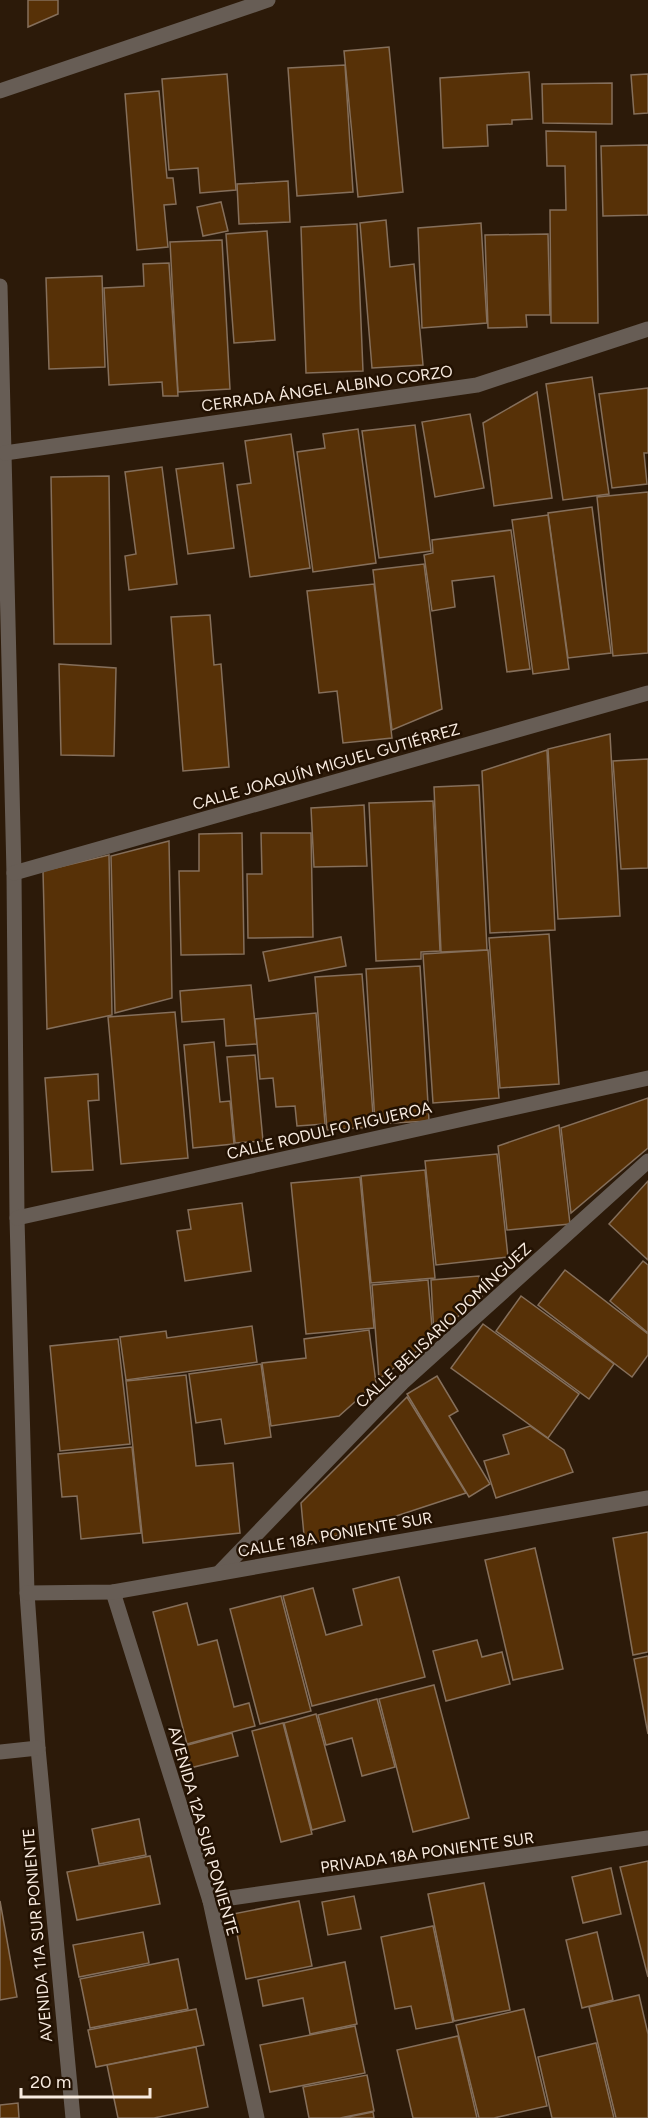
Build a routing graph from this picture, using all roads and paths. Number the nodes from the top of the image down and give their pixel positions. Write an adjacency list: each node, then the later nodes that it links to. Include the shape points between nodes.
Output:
1 (268, 0): 2 (street)
2 (0, 91)
3 (0, 286): 5 (street, AVENIDA 11A SUR PONIENTE)
4 (648, 328): 5 (street, CERRADA ÁNGEL ALBINO CORZO, via 477,385)
5 (5, 453): 7 (street, AVENIDA 11A SUR PONIENTE)
6 (648, 693): 7 (street, CALLE JOAQUÍN MIGUEL GUTIÉRREZ)
7 (14, 873): 10 (street, AVENIDA 11A SUR PONIENTE)
8 (648, 1078): 10 (street, CALLE RODULFO FIGUEROA)
9 (648, 1161): 12 (street, CALLE BELISARIO DOMÍNGUEZ, via 402,1383)
10 (17, 1218): 14 (street, AVENIDA 11A SUR PONIENTE)
11 (648, 1498): 12 (street, CALLE 18A PONIENTE SUR)
12 (219, 1573): 13 (street, CALLE 18A PONIENTE SUR)
13 (113, 1592): 14 (street, CALLE 18A PONIENTE SUR); 18 (street, AVENIDA 12A SUR PONIENTE)
14 (27, 1593): 15 (street, AVENIDA 11A SUR PONIENTE)
15 (38, 1748): 16 (street); 19 (street, AVENIDA 11A SUR PONIENTE)
16 (0, 1752)
17 (648, 1838): 18 (street, PRIVADA 18A PONIENTE SUR)
18 (210, 1901): 20 (street, AVENIDA 12A SUR PONIENTE)
19 (73, 2118)
20 (257, 2118)

